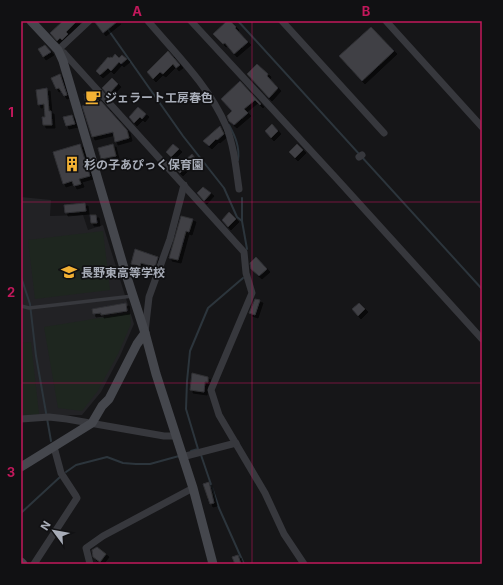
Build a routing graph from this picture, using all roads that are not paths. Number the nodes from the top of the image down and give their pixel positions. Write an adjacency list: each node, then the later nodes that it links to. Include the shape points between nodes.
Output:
1 (32, 21): 7 (street)
2 (89, 21): 7 (street)
3 (148, 21): 11 (street, via 209,94 226,127 234,154)
4 (191, 21): 15 (street)
5 (282, 21): 9 (street)
6 (386, 21): 8 (street)
7 (58, 50): 10 (street); 12 (street)
8 (482, 126)
9 (384, 134)
10 (184, 186): 14 (street, via 170,239 149,297); 19 (street, via 244,252 252,293 211,390 219,415)
11 (239, 189)
12 (133, 296): 13 (lane, via 30,308); 14 (street)
13 (21, 306)
14 (145, 333): 17 (street, via 109,399); 18 (street)
15 (482, 339)
16 (21, 419): 17 (street, via 47,418)
17 (92, 423): 18 (street, via 146,434); 20 (street)
18 (175, 436): 21 (street)
19 (236, 443): 21 (street); 27 (street, via 265,493 284,534)
20 (54, 447): 22 (street); 24 (street, via 61,473 77,498)
21 (182, 457): 23 (street)
22 (21, 467)
23 (193, 488): 25 (street, via 90,544 86,548); 26 (street)
24 (34, 564)
25 (90, 564)
26 (213, 564)
27 (304, 564)

